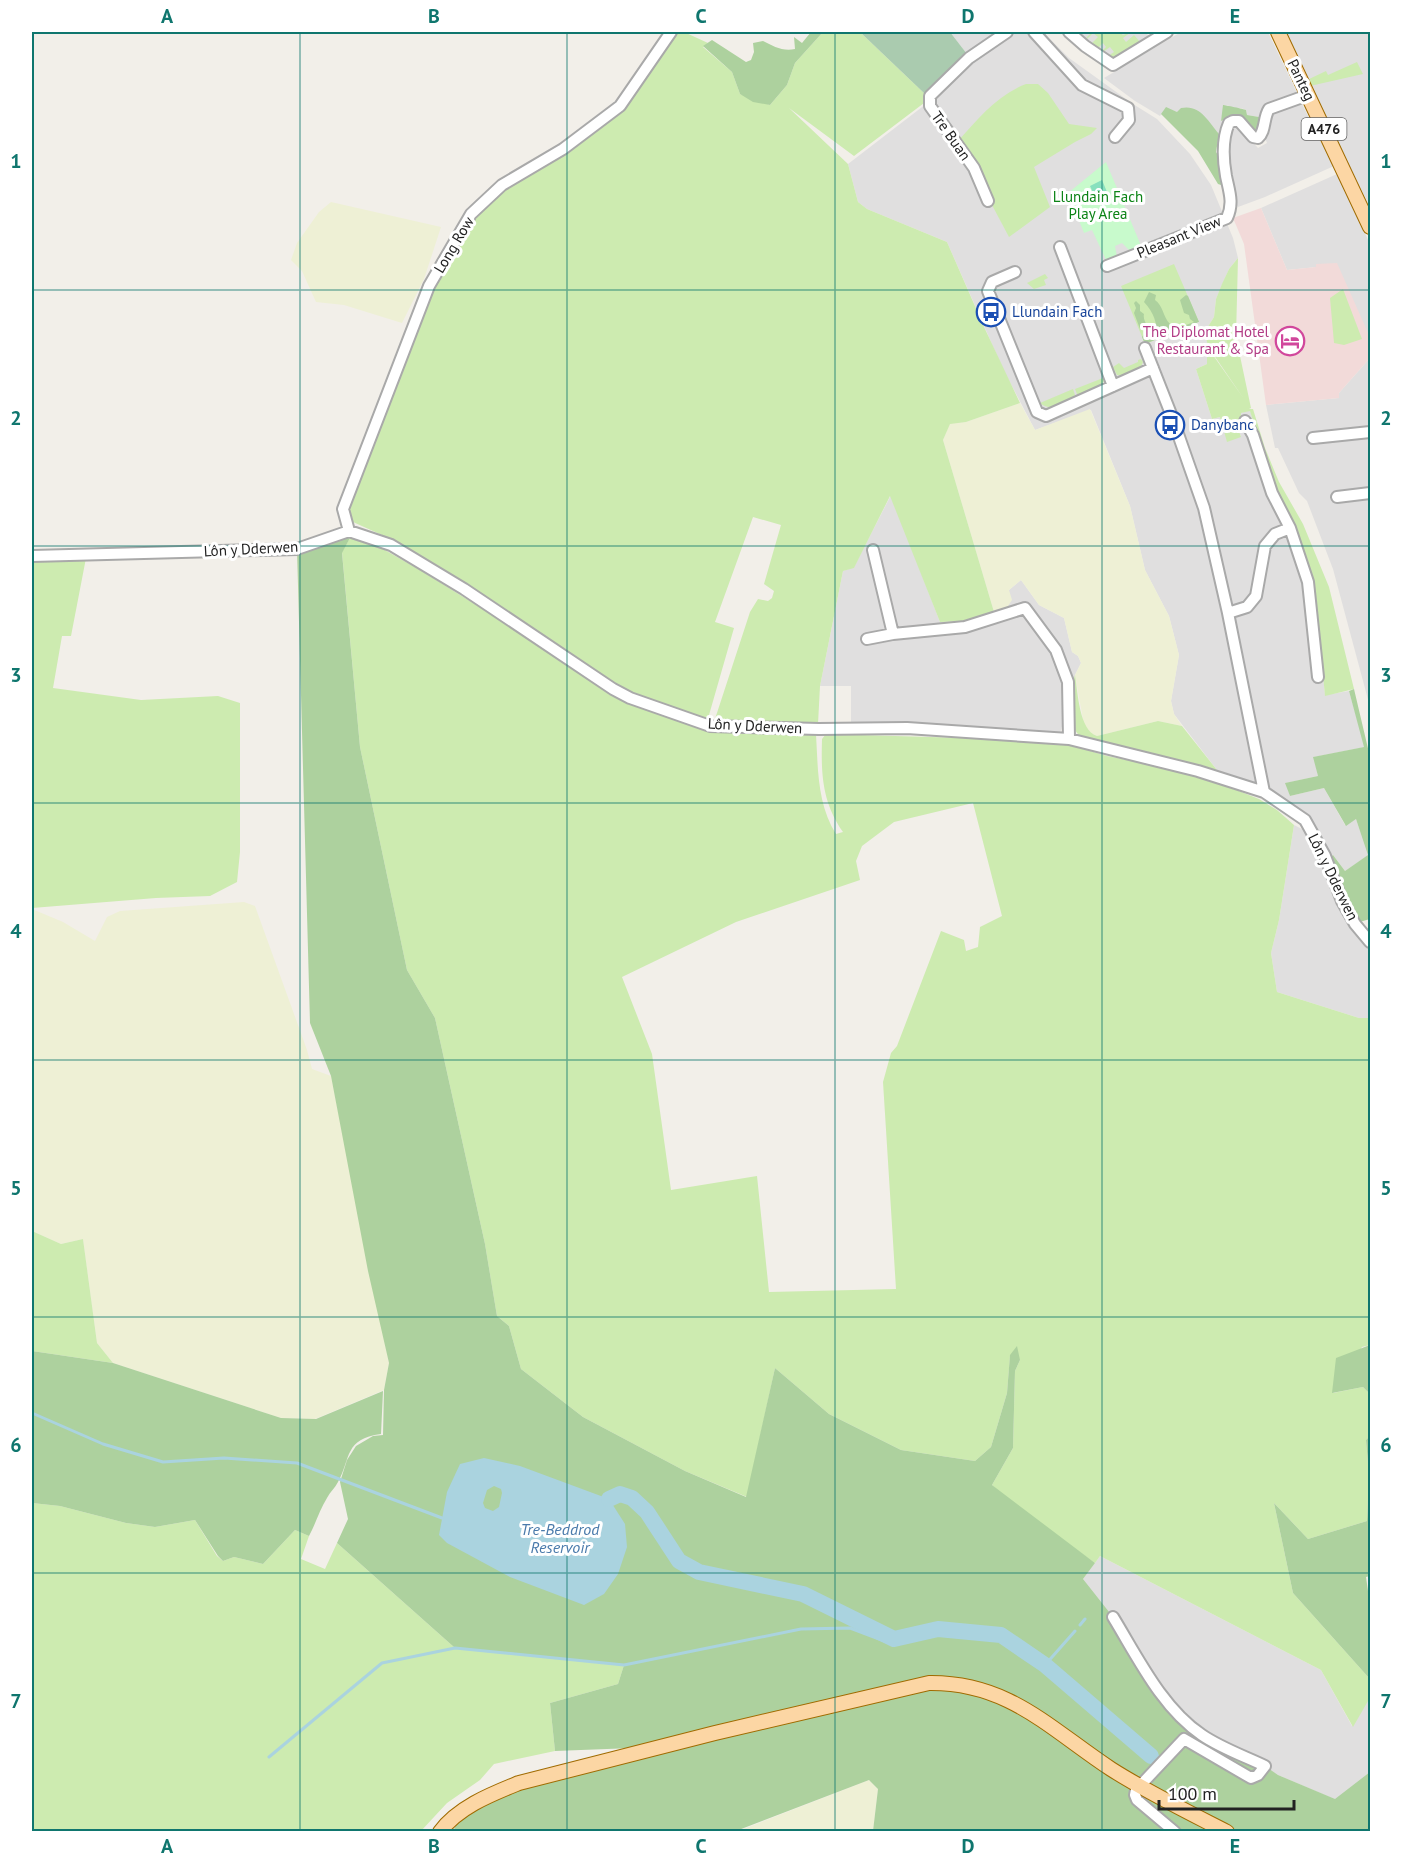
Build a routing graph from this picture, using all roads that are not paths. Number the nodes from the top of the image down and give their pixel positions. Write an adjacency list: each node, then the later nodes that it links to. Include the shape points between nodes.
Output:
1 (670, 32): 23 (street, Long Row, via 620,106 563,149 502,185 471,214 429,286 343,509)
2 (1007, 32): 9 (street, Tre Buan, via 969,58 930,96 930,106 974,168)
3 (1034, 32): 8 (street, via 1082,85 1128,108 1130,120)
4 (1070, 32): 6 (street, via 1113,65)
5 (1278, 32): 7 (main road, Panteg / A476)
6 (1160, 34)
7 (1308, 95): 10 (main road, Panteg / A476); 12 (street, Pleasant View, via 1269,110 1258,138 1239,121 1229,123 1224,140 1232,201 1227,218)
8 (1116, 137)
9 (988, 201)
10 (1371, 227)
11 (1060, 247): 16 (street)
12 (1107, 266)
13 (1015, 272): 16 (street, via 992,282 988,291 1037,412 1046,416)
14 (1145, 348): 15 (street)
15 (1154, 368): 16 (street); 26 (street, via 1181,456 1204,508)
16 (1113, 386)
17 (1245, 421): 22 (street, via 1272,493)
18 (1371, 432): 19 (street)
19 (1313, 438)
20 (1371, 493): 21 (street)
21 (1337, 497)
22 (1290, 528): 26 (street, via 1275,534 1265,546 1256,596 1247,607); 29 (street, via 1308,582)
23 (350, 531): 25 (street, Lôn y Dderwen, via 297,549); 30 (street, Lôn y Dderwen, via 391,545 613,689 702,724 907,728)
24 (873, 550): 27 (street)
25 (32, 556)
26 (1228, 613): 31 (street)
27 (892, 634): 28 (street); 30 (street, via 965,627 1025,608 1056,650 1068,681)
28 (867, 639)
29 (1318, 677)
30 (1069, 739): 31 (street, Lôn y Dderwen)
31 (1264, 792): 32 (street, Lôn y Dderwen, via 1305,820 1350,916)
32 (1371, 942)
33 (1113, 1617): 34 (street, via 1184,1721 1202,1736 1265,1766 1251,1778 1184,1739)
34 (1141, 1786): 35 (main road, via 1026,1708 978,1688 929,1683 519,1783 465,1809); 36 (street, via 1136,1790 1137,1800); 37 (main road)
35 (440, 1832)
36 (1175, 1832)
37 (1227, 1832)

